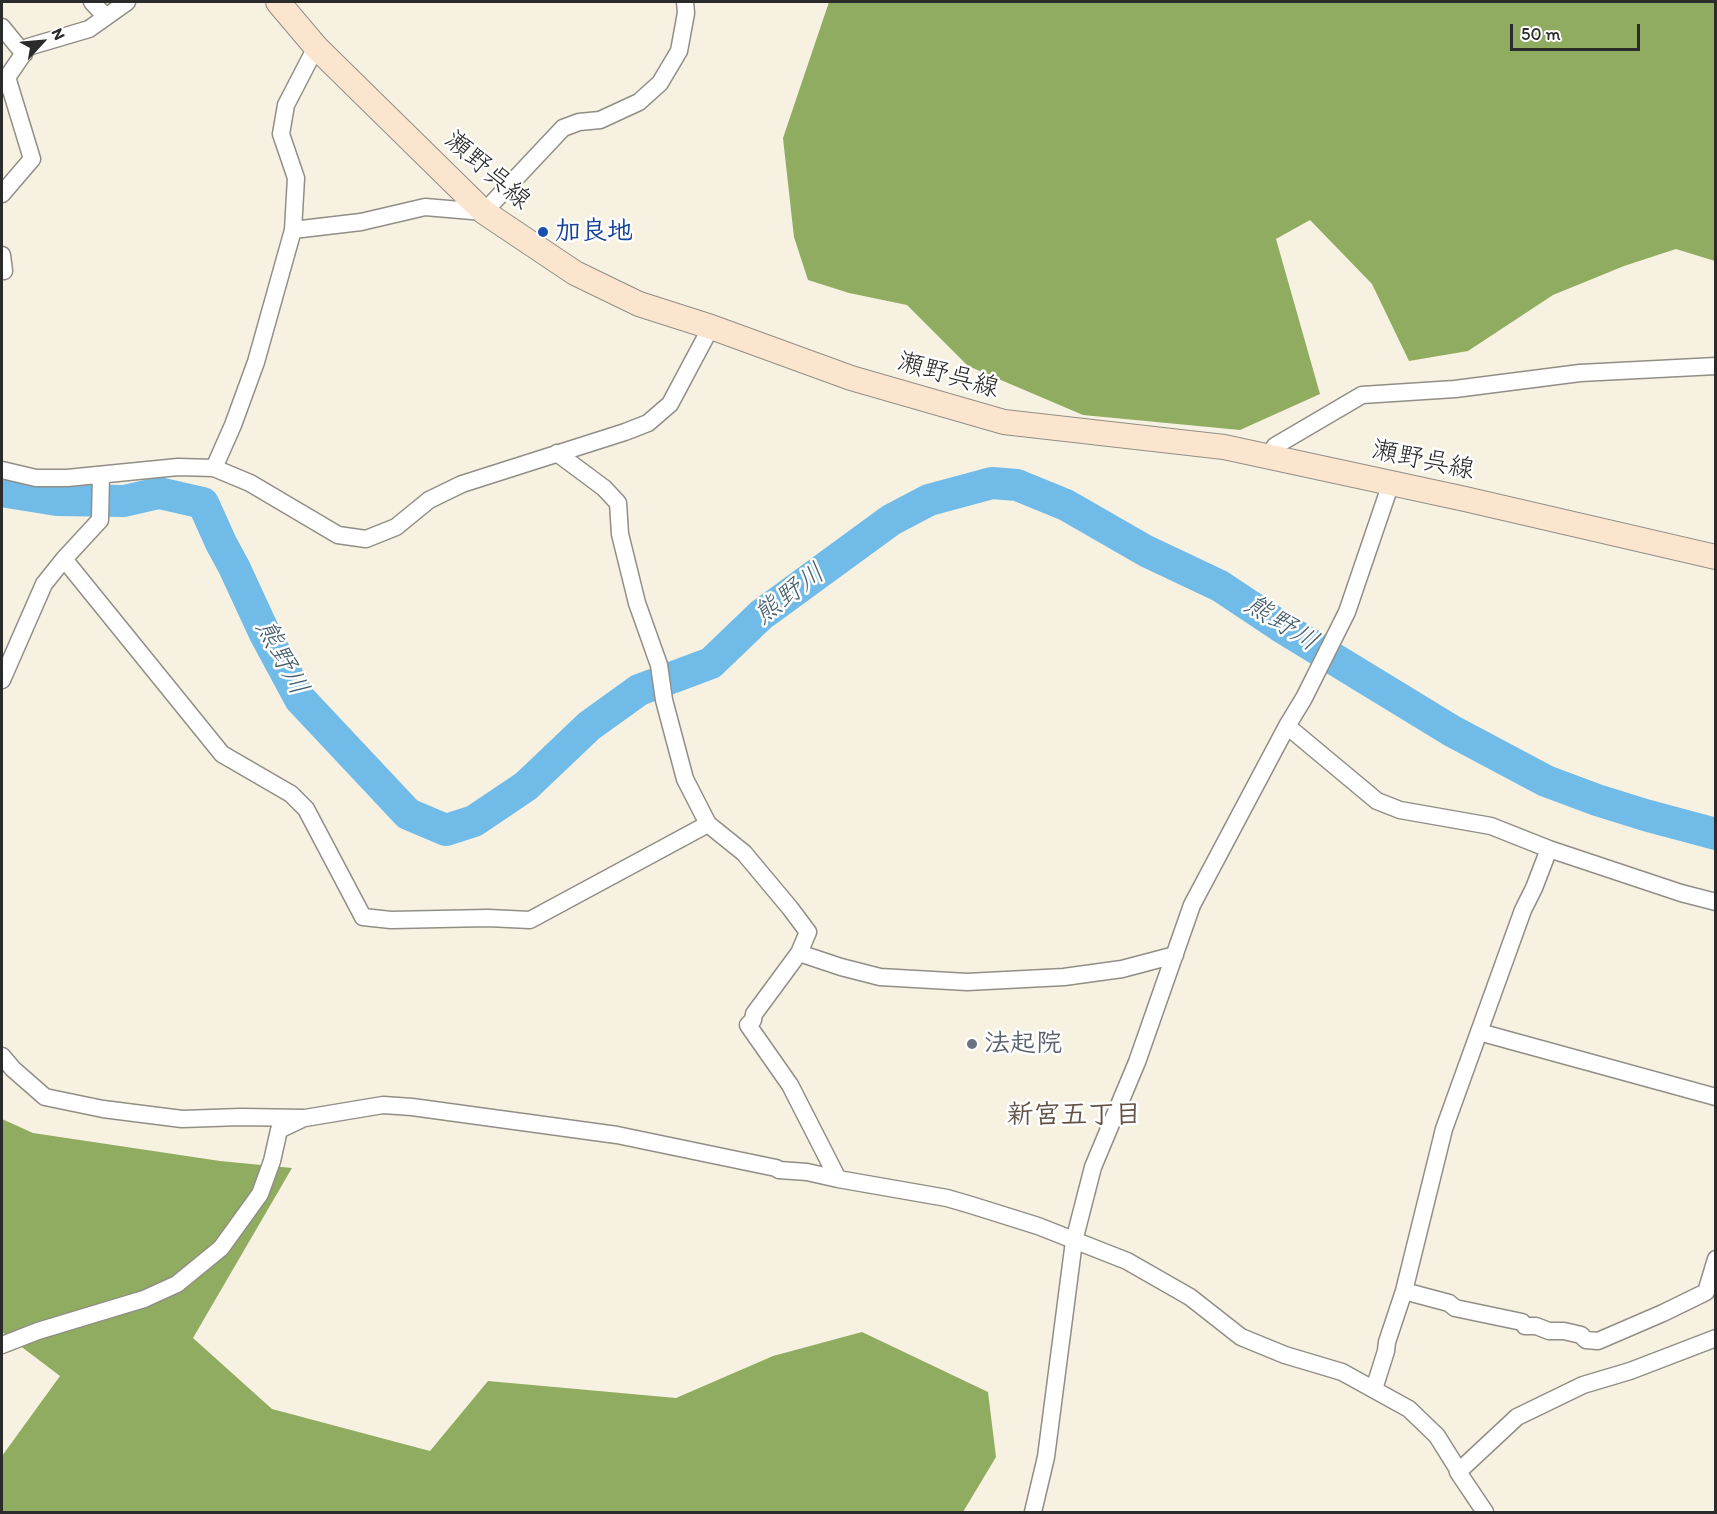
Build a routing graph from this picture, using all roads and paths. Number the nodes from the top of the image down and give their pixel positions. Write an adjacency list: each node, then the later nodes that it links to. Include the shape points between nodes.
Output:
1 (92, 2): 5 (street)
2 (127, 2): 5 (street)
3 (278, 2): 7 (main road, 瀬野呉線)
4 (685, 2): 11 (street, via 679,51 660,83 639,102 600,120 563,128)
5 (106, 17): 8 (street, via 89,29 28,47)
6 (2, 27): 8 (street)
7 (316, 47): 11 (main road, 瀬野呉線); 12 (street, via 286,105 281,134 296,178)
8 (24, 54): 9 (street)
9 (4, 81): 10 (street, via 32,159)
10 (2, 194)
11 (484, 212): 12 (street, via 425,207 361,222); 13 (main road, 瀬野呉線, via 575,273 639,304)
12 (293, 230): 17 (street, via 256,362)
13 (711, 327): 15 (street, via 670,404 648,423); 16 (main road, 瀬野呉線, via 851,378 1004,422 1224,447)
14 (1716, 366): 16 (street, via 1580,373 1455,389 1362,395 1275,446)
15 (556, 453): 17 (street, via 462,484 429,500 396,527 366,539 338,535 250,483); 25 (street, via 618,503 620,534 659,665 685,779)
16 (1268, 457): 20 (main road, 瀬野呉線)
17 (214, 468): 19 (street, via 106,473)
18 (2, 470): 19 (street, via 36,478)
19 (100, 482): 22 (street, via 100,520)
20 (1391, 483): 21 (main road, 瀬野呉線); 24 (street, via 1347,612)
21 (1716, 557)
22 (64, 559): 23 (street, via 44,584); 25 (street, via 222,754 291,794 306,809 363,917 530,920)
23 (2, 680)
24 (1287, 726): 26 (street, via 1377,801 1400,810 1491,826); 29 (street, via 1192,905)
25 (708, 824): 28 (street, via 744,854 796,916 807,932)
26 (1549, 849): 27 (street); 30 (street)
27 (1716, 902)
28 (799, 953): 29 (street, via 880,977 967,982 1064,977); 34 (street, via 748,1025 790,1085)
29 (1175, 956): 35 (street, via 1093,1167)
30 (1479, 1032): 32 (street); 37 (street, via 1444,1129)
31 (2, 1056): 33 (street, via 45,1097 103,1110 182,1119)
32 (1716, 1097)
33 (305, 1118): 34 (street, via 382,1105 412,1107 617,1135); 39 (street, via 279,1131 260,1194 221,1248 177,1284 144,1299)
34 (838, 1179): 35 (street, via 971,1204)
35 (1074, 1241): 40 (street, via 1127,1261 1172,1286 1241,1337 1342,1372); 42 (street, via 1046,1457)
36 (1716, 1259): 37 (street, via 1706,1292 1598,1341 1526,1326)
37 (1404, 1292): 40 (street)
38 (1716, 1338): 41 (street, via 1583,1385 1517,1417)
39 (2, 1345)
40 (1374, 1389): 41 (street, via 1409,1408 1437,1436)
41 (1458, 1472): 43 (street)
42 (1033, 1512)
43 (1485, 1512)

